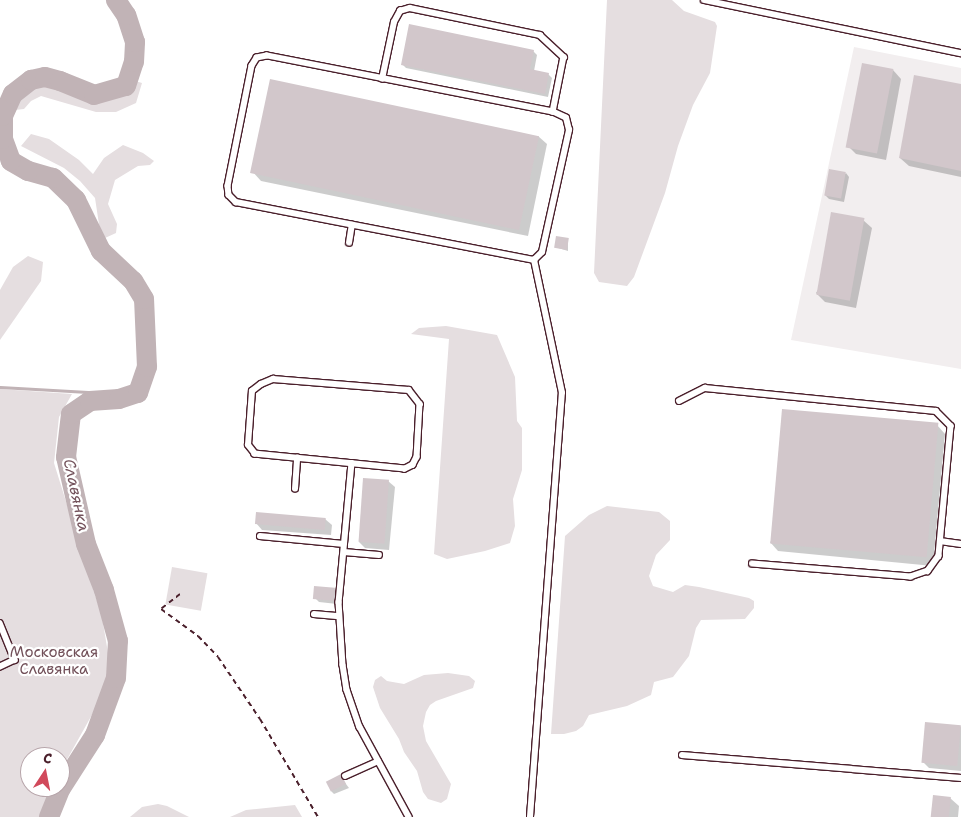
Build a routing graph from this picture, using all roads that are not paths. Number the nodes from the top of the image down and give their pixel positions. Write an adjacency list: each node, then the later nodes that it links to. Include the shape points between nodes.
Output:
1 (704, 0): 2 (lane)
2 (961, 53)
3 (382, 79): 4 (lane); 4 (lane, via 394,22 400,11 410,8 540,34 564,57); 5 (lane, via 266,56 257,58 252,66 228,186 229,195 236,202)
4 (553, 112): 7 (lane, via 566,118 569,130 542,252)
5 (352, 225): 6 (lane); 7 (lane)
6 (349, 243)
7 (534, 260): 28 (lane, via 562,393)
8 (679, 401): 13 (lane, via 705,388 936,411 950,426)
9 (297, 458): 10 (lane); 10 (lane, via 255,454 248,444 252,391 261,384 273,380 409,390 416,396 420,404 417,457 412,465 405,469); 11 (lane)
10 (352, 463): 14 (lane)
11 (295, 489)
12 (260, 536): 14 (lane)
13 (940, 541): 15 (lane); 18 (lane, via 940,556 928,571 911,577)
14 (344, 544): 16 (lane)
15 (961, 544)
16 (344, 552): 17 (lane); 20 (lane)
17 (379, 555)
18 (753, 564)
19 (314, 614): 20 (lane)
20 (339, 616): 24 (lane, via 347,690 360,727)
21 (0, 623): 22 (lane, via 15,660)
22 (0, 667)
23 (682, 755): 26 (lane)
24 (378, 761): 25 (lane); 27 (lane)
25 (345, 776)
26 (961, 778)
27 (409, 817)
28 (530, 817)

